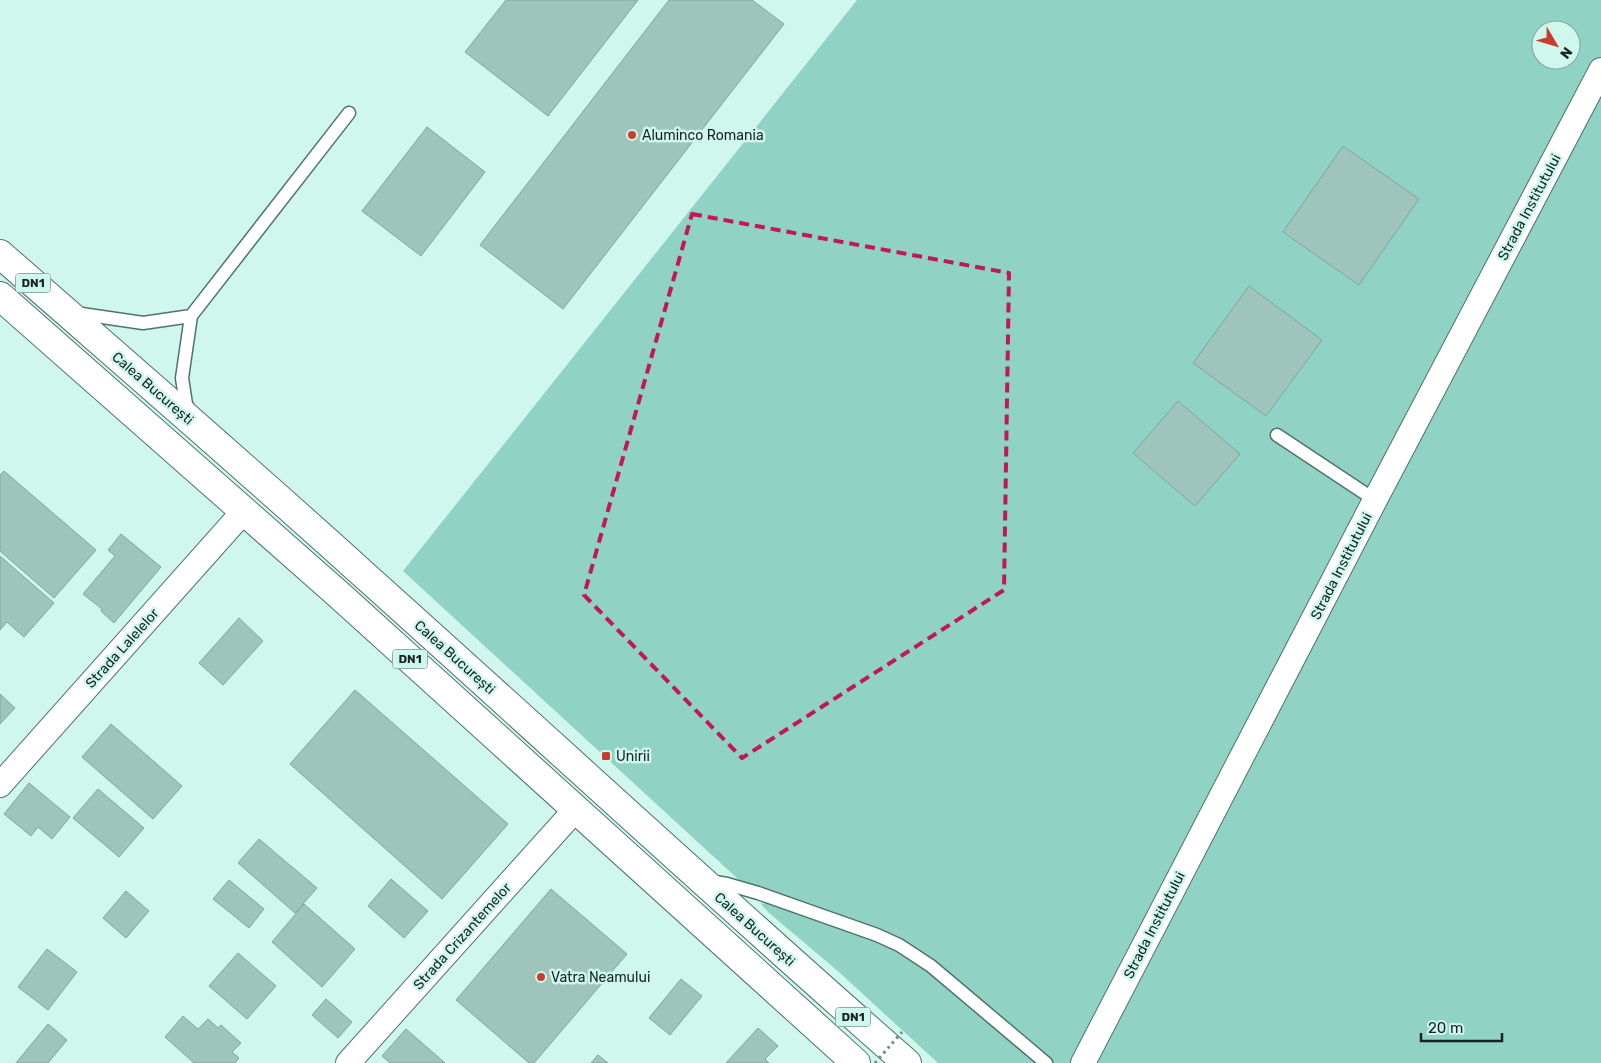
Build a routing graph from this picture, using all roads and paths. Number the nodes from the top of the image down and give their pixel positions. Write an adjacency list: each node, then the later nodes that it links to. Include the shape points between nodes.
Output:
1 (1601, 70): 9 (street, Strada Institutului)
2 (349, 113): 6 (lane)
3 (0, 254): 5 (highway, Calea București / DN1)
4 (0, 296): 10 (highway, DN1)
5 (66, 311): 6 (lane, via 143,323); 7 (highway, Calea București / DN1)
6 (191, 316): 7 (lane, via 182,378 186,404)
7 (199, 428): 13 (highway, Calea București / DN1)
8 (1277, 434): 9 (lane)
9 (1375, 500): 20 (street, Strada Institutului)
10 (244, 511): 11 (street, Strada Lalelelor); 12 (highway, DN1)
11 (0, 785)
12 (576, 809): 15 (street, Strada Crizantemelor); 16 (highway, DN1)
13 (700, 879): 18 (highway, Calea București / DN1); 19 (lane, via 758,893 898,945 931,966)
14 (902, 1032): 17 (path, bridge)
15 (348, 1063)
16 (856, 1063)
17 (875, 1063)
18 (908, 1063)
19 (1046, 1063)
20 (1083, 1063)

